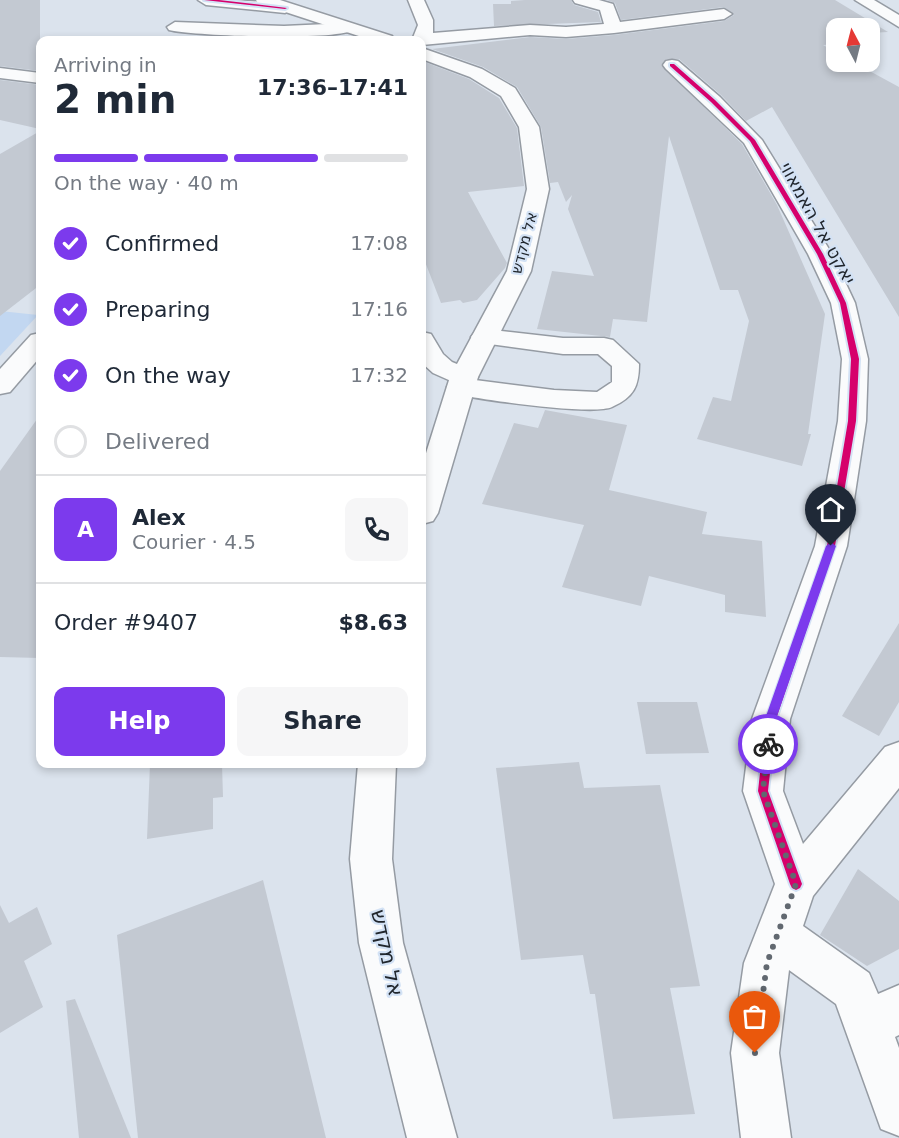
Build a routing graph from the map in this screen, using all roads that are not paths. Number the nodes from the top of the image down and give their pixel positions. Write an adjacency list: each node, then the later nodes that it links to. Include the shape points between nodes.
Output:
1 (206, 0): 7 (street)
2 (264, 0): 7 (street)
3 (396, 0): 6 (street)
4 (581, 0): 12 (street, via 607,7)
5 (863, 0): 9 (street)
6 (417, 3): 14 (street, via 426,20)
7 (285, 8): 11 (street)
8 (724, 14): 12 (street)
9 (899, 22)
10 (175, 27): 11 (street, via 263,33)
11 (349, 28): 13 (street)
12 (614, 28): 15 (street, via 530,30)
13 (374, 36)
14 (423, 36)
15 (426, 43)
16 (426, 47): 20 (street, אל מקדש, via 508,92 529,127 536,162 538,189 519,271)
17 (672, 65): 28 (street, יאקט אל האמאווי, via 752,140 820,254 843,303 855,359 852,421 831,546 771,719 763,791)
18 (0, 73): 19 (street)
19 (36, 78)
20 (484, 338): 23 (street, אל מקדש); 23 (street, via 604,346 626,364 625,385 603,400 554,399)
21 (36, 346): 24 (street)
22 (426, 350): 23 (street, via 441,368)
23 (462, 382): 25 (street, אל מקדש)
24 (0, 386)
25 (426, 500)
26 (899, 759): 28 (street)
27 (377, 768): 32 (street, אל מקדש, via 371,859 381,943)
28 (796, 884): 29 (street)
29 (778, 935): 30 (street, via 853,989); 33 (street, via 767,963 755,1053)
30 (883, 1018): 31 (street)
31 (899, 1111)
32 (432, 1138)
33 (766, 1138)

